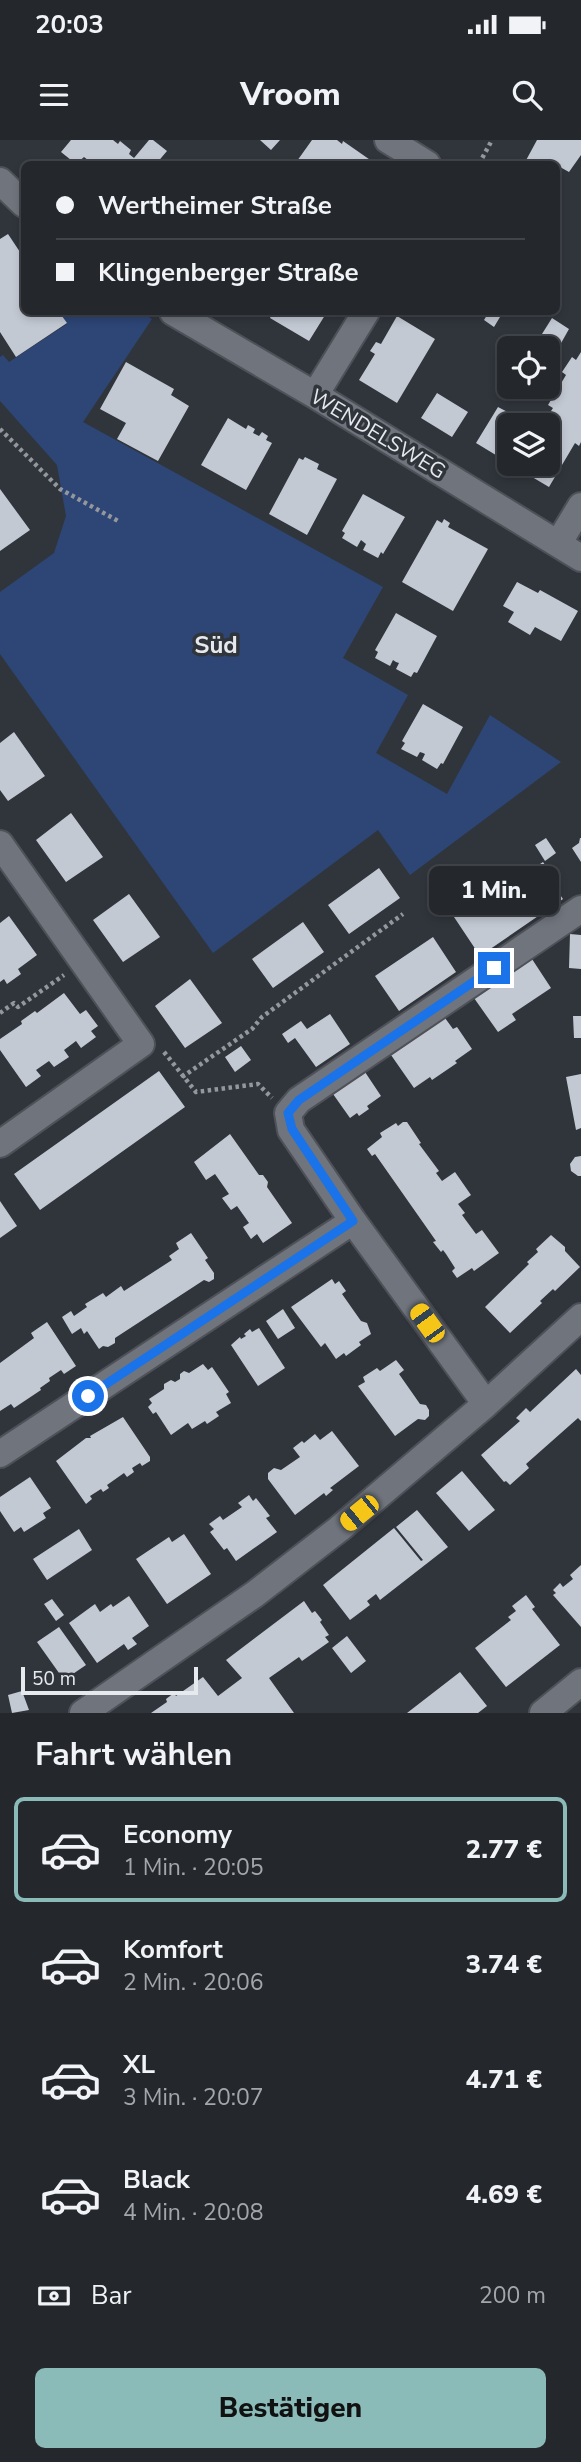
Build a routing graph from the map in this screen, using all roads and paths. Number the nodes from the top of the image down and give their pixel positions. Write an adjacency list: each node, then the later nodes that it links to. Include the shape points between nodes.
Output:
1 (388, 140): 3 (street)
2 (492, 140): 4 (path)
3 (422, 161)
4 (481, 161)
5 (0, 182): 6 (street)
6 (21, 201)
7 (178, 315): 9 (street, WENDELSWEG)
8 (364, 315): 9 (street)
9 (315, 396): 13 (street, WENDELSWEG)
10 (0, 429): 12 (path, via 60,489)
11 (581, 506): 13 (street)
12 (120, 522)
13 (558, 544): 14 (street, WENDELSWEG)
14 (581, 558)
15 (0, 844): 18 (street)
16 (581, 909): 22 (street, via 299,1100)
17 (403, 914): 21 (path)
18 (82, 962): 19 (path, via 18,1007 14,1003); 20 (street)
19 (0, 1013)
20 (141, 1044): 21 (path, via 159,1044); 23 (street)
21 (183, 1077): 22 (path, via 196,1093 258,1084)
22 (288, 1113): 24 (street, via 292,1129)
23 (0, 1144)
24 (353, 1221): 26 (street); 27 (street)
25 (581, 1317): 26 (street)
26 (486, 1404): 29 (street, via 256,1594)
27 (0, 1454)
28 (581, 1682): 30 (street)
29 (83, 1713)
30 (543, 1713)

